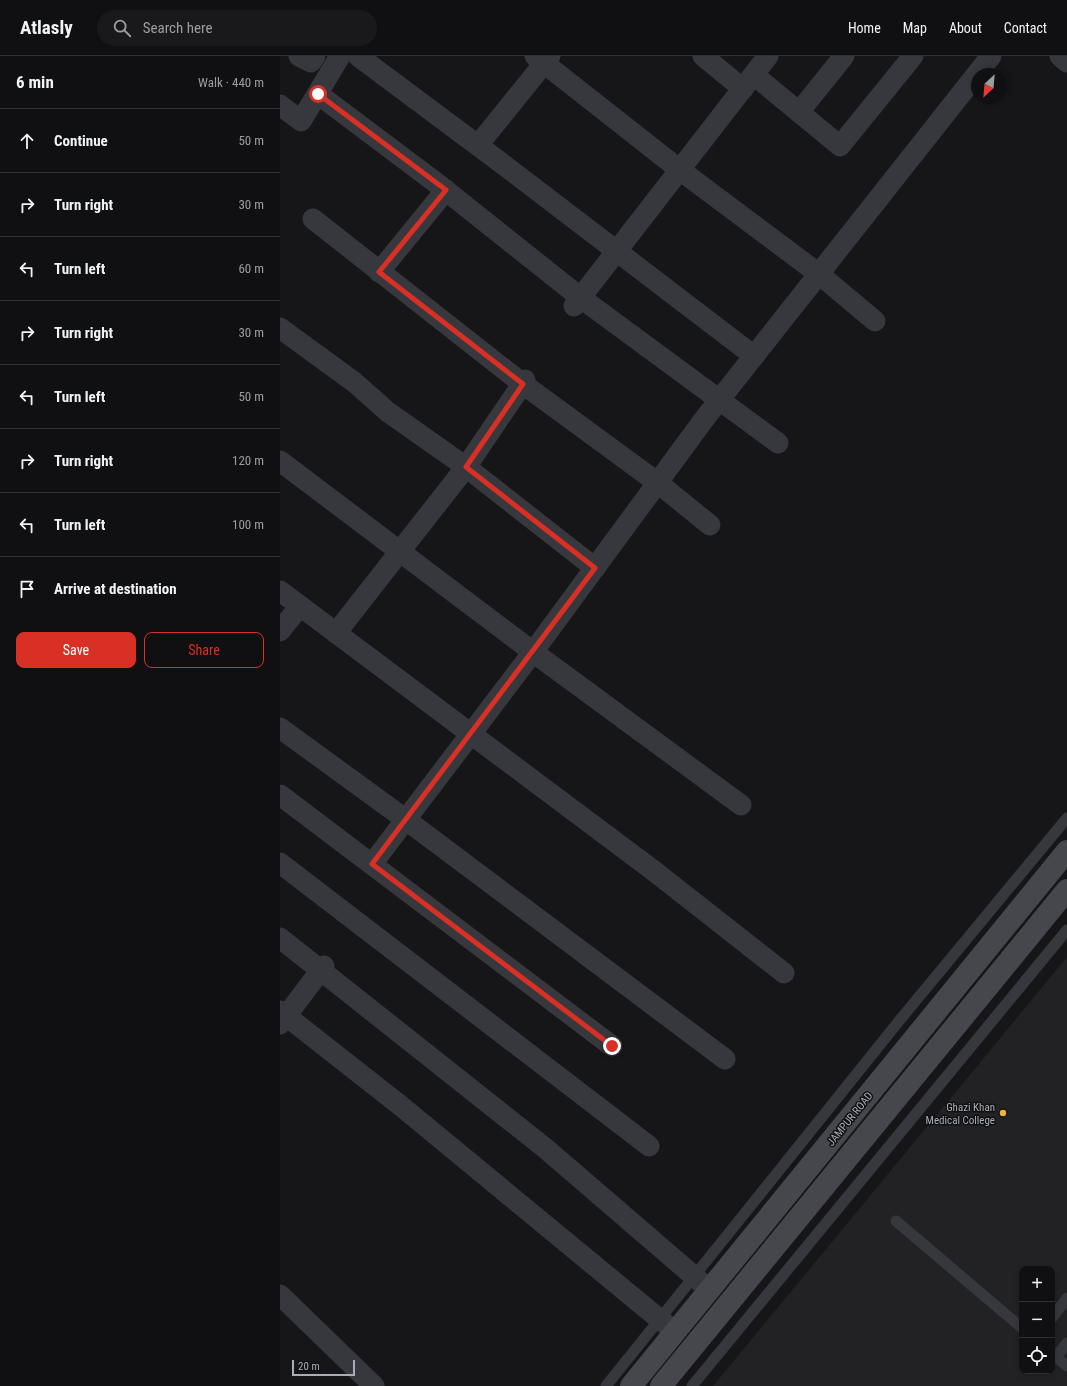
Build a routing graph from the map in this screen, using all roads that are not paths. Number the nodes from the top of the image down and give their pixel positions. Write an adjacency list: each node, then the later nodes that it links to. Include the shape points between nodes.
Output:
1 (299, 56): 2 (street, via 311,62)
2 (315, 56)
3 (703, 56): 12 (street)
4 (768, 56): 12 (street)
5 (844, 56): 15 (street)
6 (913, 56): 15 (street, via 840,146)
7 (991, 56): 22 (street)
8 (1060, 56): 11 (street)
9 (342, 57): 13 (street); 16 (street)
10 (543, 58): 16 (street); 17 (street)
11 (1067, 62)
12 (748, 82): 15 (street); 17 (street)
13 (318, 94): 14 (street, via 301,121); 18 (street)
14 (280, 105)
15 (799, 112)
16 (478, 146): 20 (street)
17 (680, 170): 20 (street); 22 (street)
18 (446, 190): 21 (street); 23 (street)
19 (313, 219): 21 (street)
20 (617, 251): 23 (street); 26 (street)
21 (379, 272): 27 (street)
22 (819, 274): 24 (street); 26 (street)
23 (578, 302): 28 (street)
24 (875, 321)
25 (280, 328): 31 (street, via 354,382 388,412)
26 (754, 356): 28 (street)
27 (524, 382): 31 (street); 32 (street)
28 (720, 400): 29 (street); 32 (street)
29 (778, 443)
30 (280, 461): 34 (street)
31 (466, 467): 34 (street); 35 (street)
32 (658, 483): 33 (street); 35 (street)
33 (710, 525)
34 (400, 552): 39 (street); 40 (street)
35 (595, 568): 40 (street)
36 (280, 591): 37 (street)
37 (300, 606): 38 (street); 39 (street)
38 (280, 631)
39 (336, 633): 42 (street)
40 (533, 652): 42 (street); 44 (street)
41 (280, 728): 46 (street)
42 (469, 734): 46 (street); 54 (street, via 654,871)
43 (280, 795): 49 (street)
44 (741, 805)
45 (1067, 818): 60 (lane, via 899,1021)
46 (405, 819): 49 (street); 57 (street)
47 (1067, 851): 60 (main road, JAMPUR ROAD)
48 (280, 863): 58 (street)
49 (372, 864): 56 (street)
50 (1067, 890): 73 (main road, JAMPUR ROAD)
51 (1067, 930): 74 (lane)
52 (280, 938): 53 (street)
53 (322, 968): 55 (street); 60 (street, via 544,1148)
54 (784, 973)
55 (282, 1017): 65 (street, via 407,1111)
56 (612, 1046)
57 (725, 1060)
58 (650, 1146)
59 (896, 1222): 64 (lane)
60 (702, 1283): 65 (main road, JAMPUR ROAD)
61 (280, 1295): 70 (street)
62 (1067, 1298): 63 (lane)
63 (1055, 1314)
64 (1019, 1325)
65 (667, 1326): 71 (lane); 72 (main road, JAMPUR ROAD)
66 (1067, 1343): 67 (lane)
67 (1055, 1354)
68 (1055, 1356): 69 (lane)
69 (1067, 1366)
70 (374, 1386)
71 (606, 1386)
72 (631, 1386)
73 (661, 1386)
74 (692, 1386)

